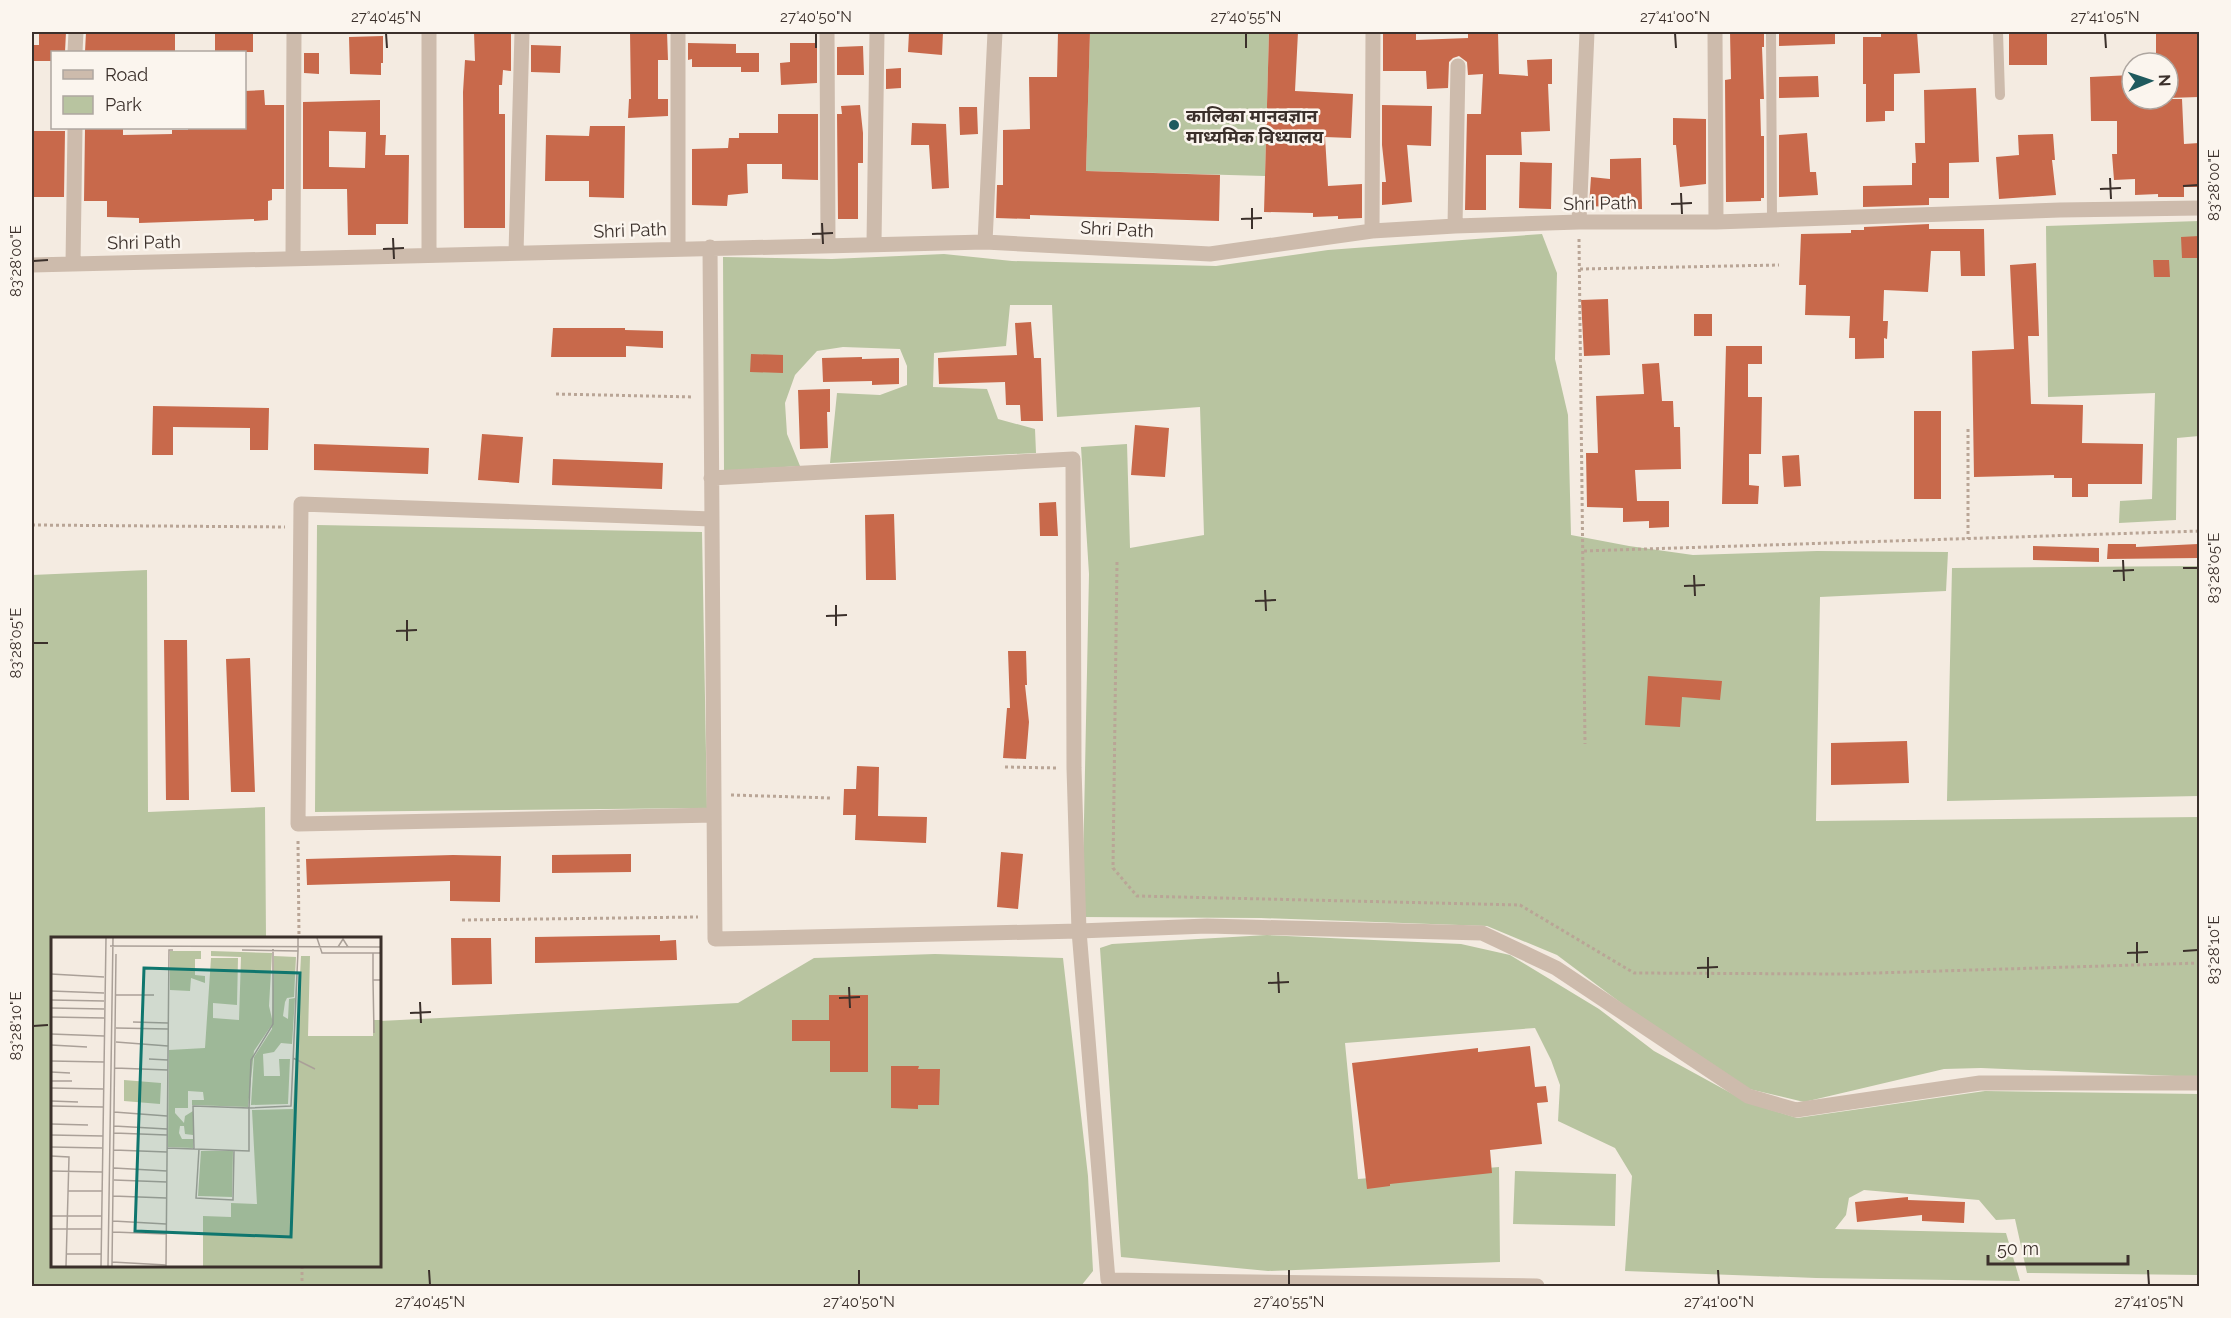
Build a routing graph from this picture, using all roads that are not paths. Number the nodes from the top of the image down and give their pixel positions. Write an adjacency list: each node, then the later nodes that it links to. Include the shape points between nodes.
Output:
1 (76, 32): 14 (street)
2 (294, 32): 31 (street)
3 (429, 32): 30 (street)
4 (522, 32): 29 (street)
5 (678, 32): 27 (street)
6 (827, 32): 26 (street)
7 (877, 32): 25 (street)
8 (995, 32): 24 (street)
9 (1373, 32): 23 (street)
10 (1587, 32): 20 (street)
11 (1715, 32): 21 (street)
12 (1771, 32): 19 (lane)
13 (1998, 32): 16 (lane)
14 (75, 51)
15 (1458, 66): 22 (street)
16 (2000, 96)
17 (75, 129): 32 (street)
18 (2199, 208): 19 (street, Shri Path)
19 (1772, 220): 21 (street, Shri Path)
20 (1579, 222): 21 (street, Shri Path); 22 (street, Shri Path)
21 (1716, 222)
22 (1455, 226): 23 (street, Shri Path)
23 (1372, 231): 24 (street, Shri Path, via 1210,254)
24 (985, 242): 25 (street, Shri Path)
25 (874, 243): 26 (street, Shri Path)
26 (828, 244): 28 (street, Shri Path)
27 (678, 248): 28 (street, Shri Path); 29 (street, Shri Path)
28 (710, 248): 34 (street)
29 (516, 253): 30 (street, Shri Path)
30 (429, 255): 31 (street, Shri Path)
31 (293, 258): 32 (street, Shri Path)
32 (73, 264): 33 (street, Shri Path)
33 (32, 265)
34 (711, 478): 35 (street); 37 (street, via 1073,459)
35 (712, 519): 36 (street); 36 (street, via 301,504 298,824)
36 (714, 815): 37 (street, via 715,939)
37 (1079, 931): 38 (street, via 1207,926 1482,933 1557,968 1748,1096 1796,1110 1980,1083); 39 (street, via 1108,1280)
38 (2199, 1083)
39 (1508, 1286): 40 (street)
40 (1537, 1287)

